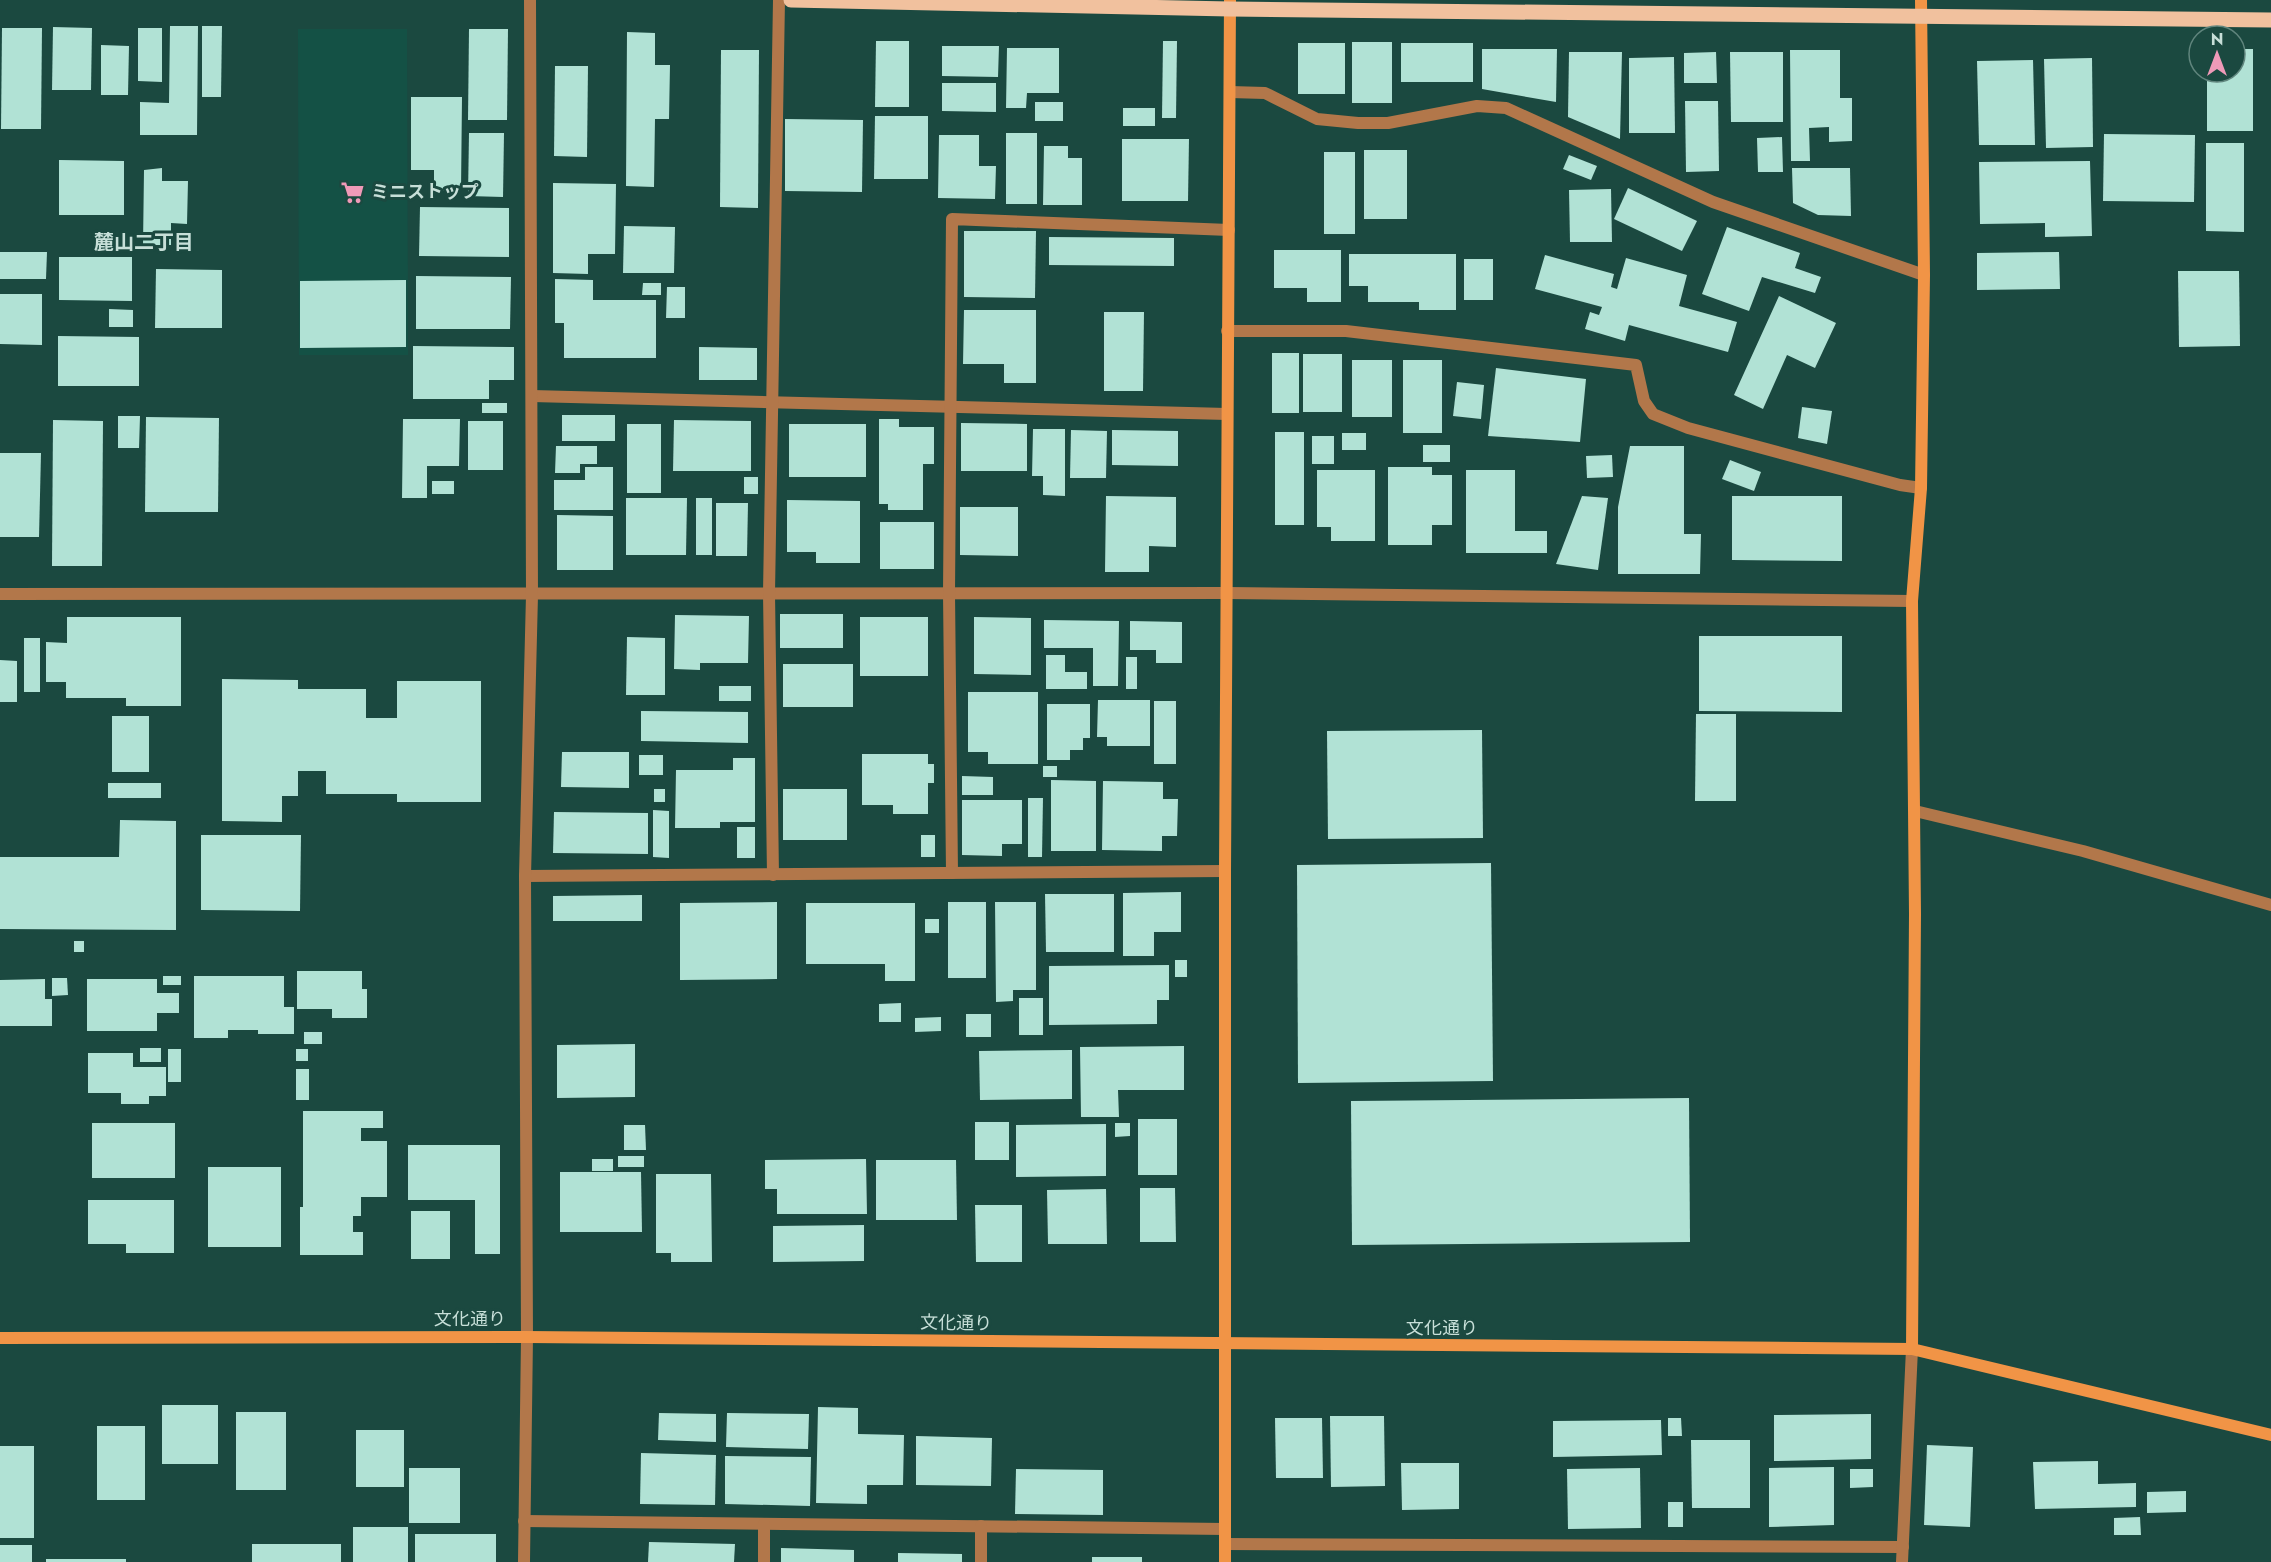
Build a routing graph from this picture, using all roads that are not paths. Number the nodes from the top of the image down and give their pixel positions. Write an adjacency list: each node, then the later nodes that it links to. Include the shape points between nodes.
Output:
1 (530, 0): 12 (street)
2 (779, 0): 13 (street)
3 (791, 0): 4 (main road)
4 (811, 1): 5 (main road)
5 (1230, 4): 6 (main road); 8 (street)
6 (1921, 7): 7 (main road); 10 (street)
7 (2271, 20)
8 (1230, 92): 9 (street); 10 (street, via 1264,93 1317,119 1358,123 1388,123 1477,106 1506,108 1713,202)
9 (1228, 230): 11 (street); 14 (street, via 952,219)
10 (1924, 275): 16 (street)
11 (1227, 331): 15 (street); 16 (street, via 1346,331 1636,365 1644,401 1653,414 1688,428 1900,486)
12 (532, 396): 13 (street); 21 (street)
13 (772, 403): 14 (street); 17 (street)
14 (950, 406): 15 (street); 18 (street)
15 (1227, 414): 19 (street)
16 (1921, 488): 22 (street)
17 (769, 593): 18 (street); 21 (street); 26 (street)
18 (949, 593): 19 (street); 25 (street)
19 (1227, 593): 22 (street); 24 (street)
20 (0, 594): 21 (street)
21 (532, 595): 27 (street)
22 (1912, 601): 23 (street)
23 (1915, 812): 28 (street, via 2083,851); 32 (street)
24 (1225, 871): 25 (street); 31 (street)
25 (952, 873): 26 (street)
26 (773, 875): 27 (street)
27 (525, 876): 29 (street)
28 (2271, 905)
29 (527, 1337): 30 (street, 文化通り); 31 (street, 文化通り); 34 (street)
30 (0, 1338)
31 (1226, 1344): 32 (street, 文化通り); 37 (street)
32 (1911, 1349): 33 (street, 文化通り); 39 (street)
33 (2271, 1435)
34 (524, 1521): 35 (street); 40 (street)
35 (764, 1524): 36 (street); 41 (street)
36 (981, 1526): 37 (street); 42 (street)
37 (1225, 1529): 38 (street)
38 (1225, 1544): 39 (street); 43 (street)
39 (1903, 1547): 44 (street)
40 (524, 1562)
41 (764, 1562)
42 (981, 1562)
43 (1225, 1562)
44 (1902, 1562)

